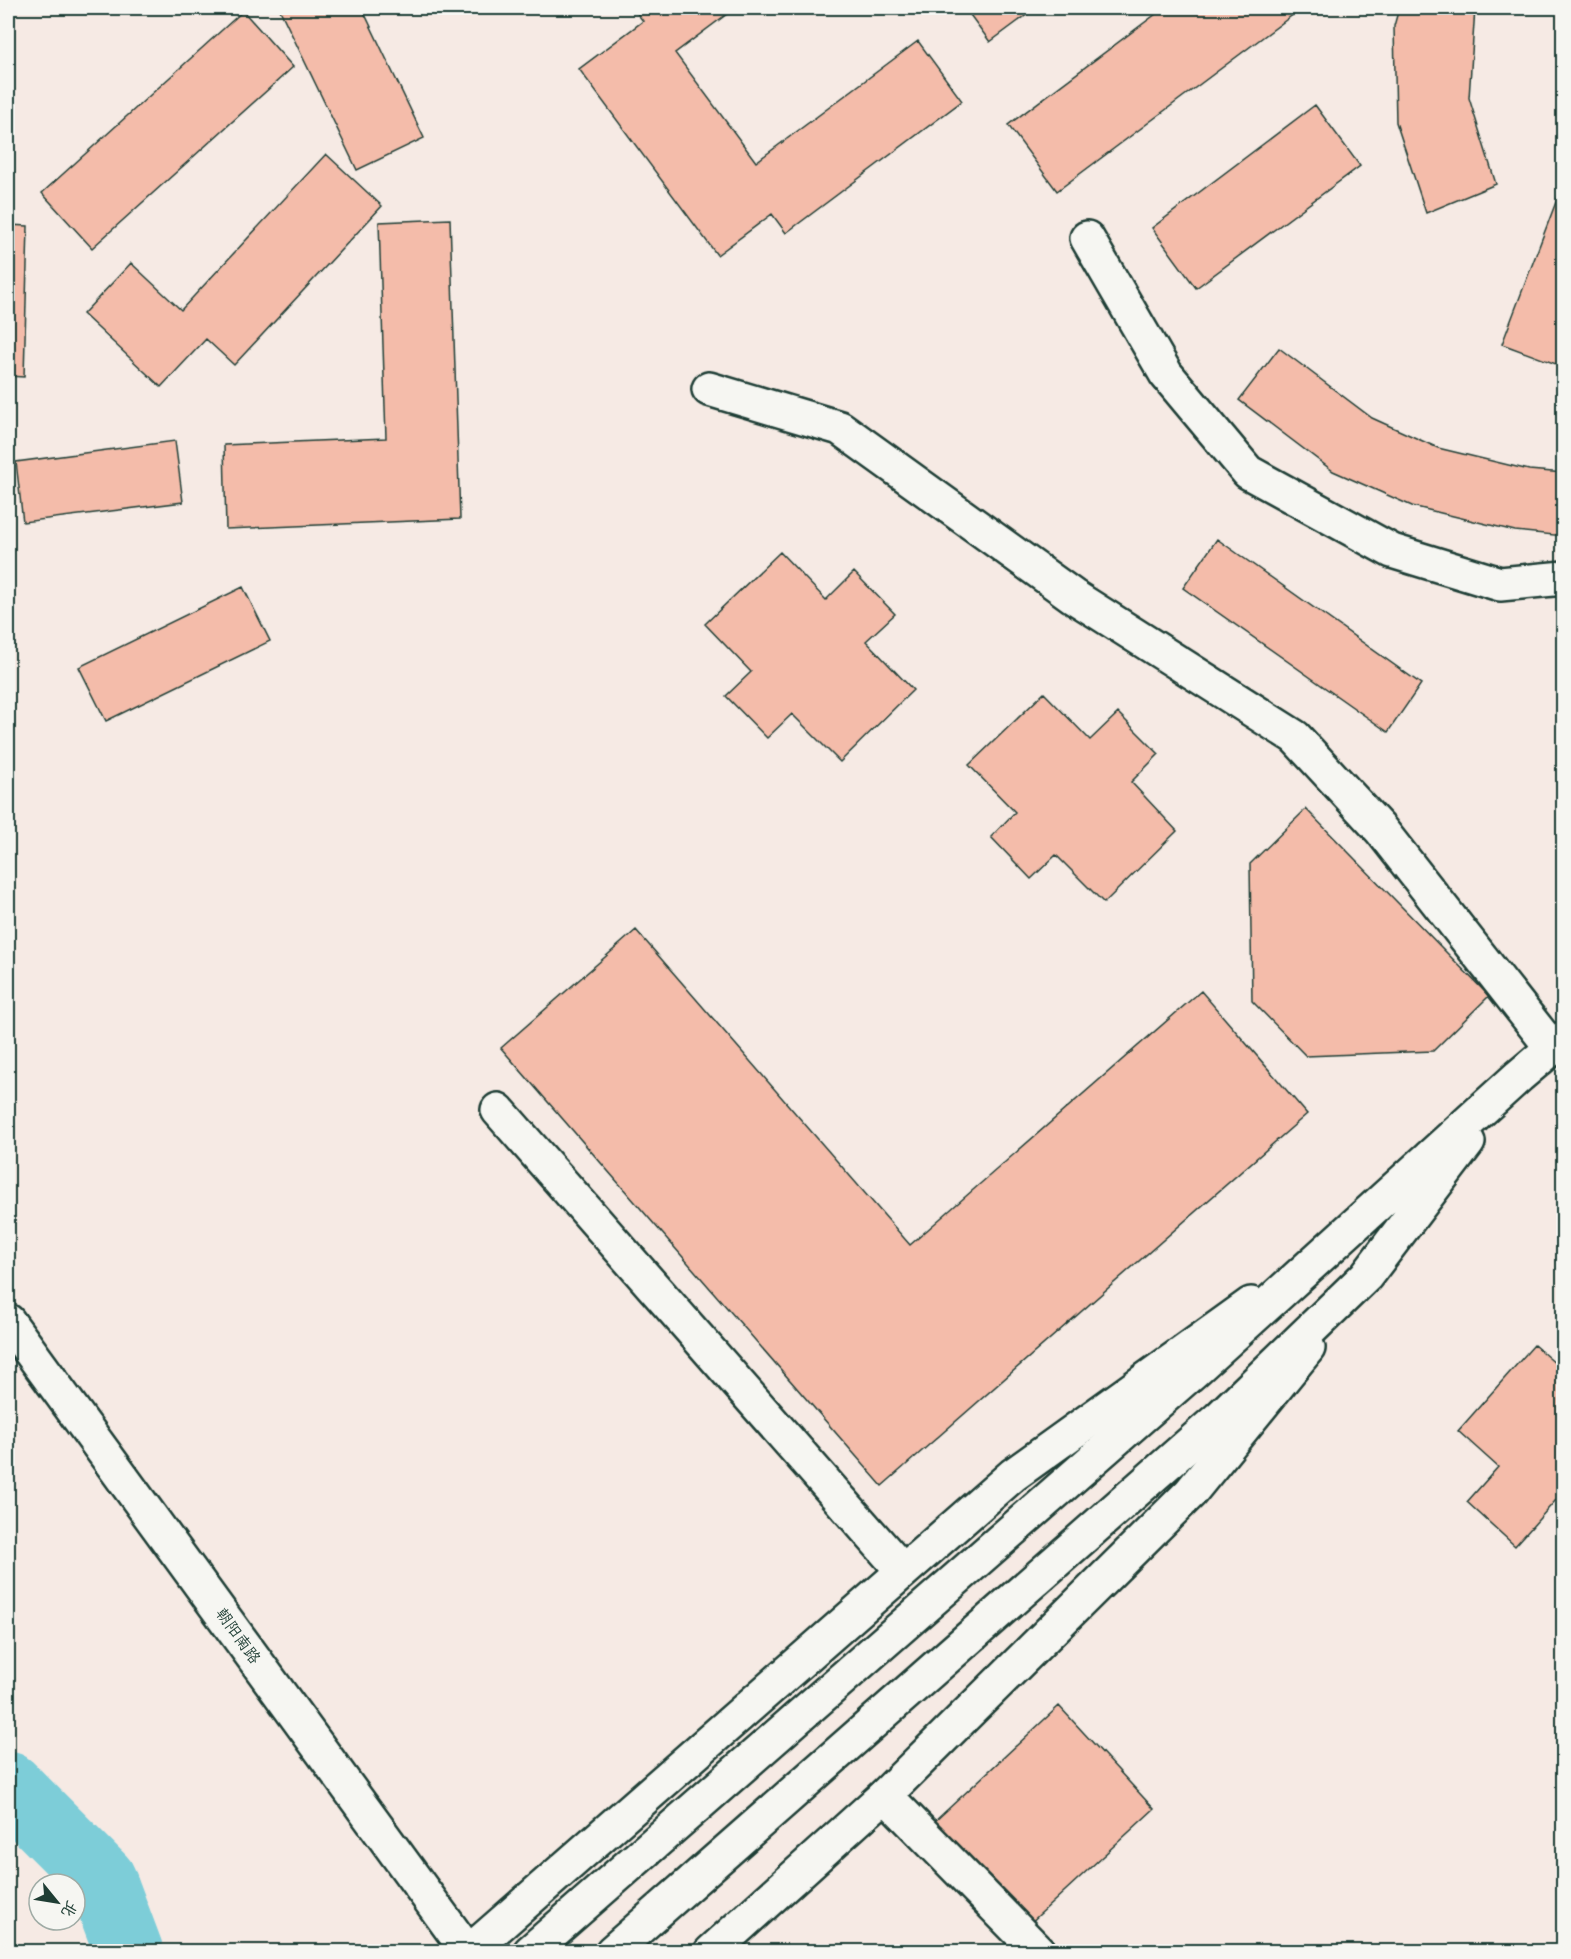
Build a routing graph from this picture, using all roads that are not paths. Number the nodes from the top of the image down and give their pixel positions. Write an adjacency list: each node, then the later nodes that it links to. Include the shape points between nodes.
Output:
1 (1087, 238): 3 (street, via 1166,374 1248,472 1392,551 1500,584)
2 (709, 389): 4 (street, via 840,428 1073,596 1295,737 1382,830)
3 (1563, 578)
4 (1558, 1043): 5 (street)
5 (1519, 1076): 7 (street); 8 (street)
6 (498, 1110): 10 (street)
7 (1331, 1247): 10 (street, via 1013,1474); 13 (street)
8 (1366, 1276): 11 (street, via 1190,1493); 14 (street, via 1219,1418)
9 (8, 1321): 12 (street, 朝阳南路)
10 (902, 1570): 12 (street)
11 (885, 1795): 15 (street); 16 (street)
12 (469, 1952)
13 (530, 1952)
14 (612, 1952)
15 (711, 1952)
16 (1039, 1952)

